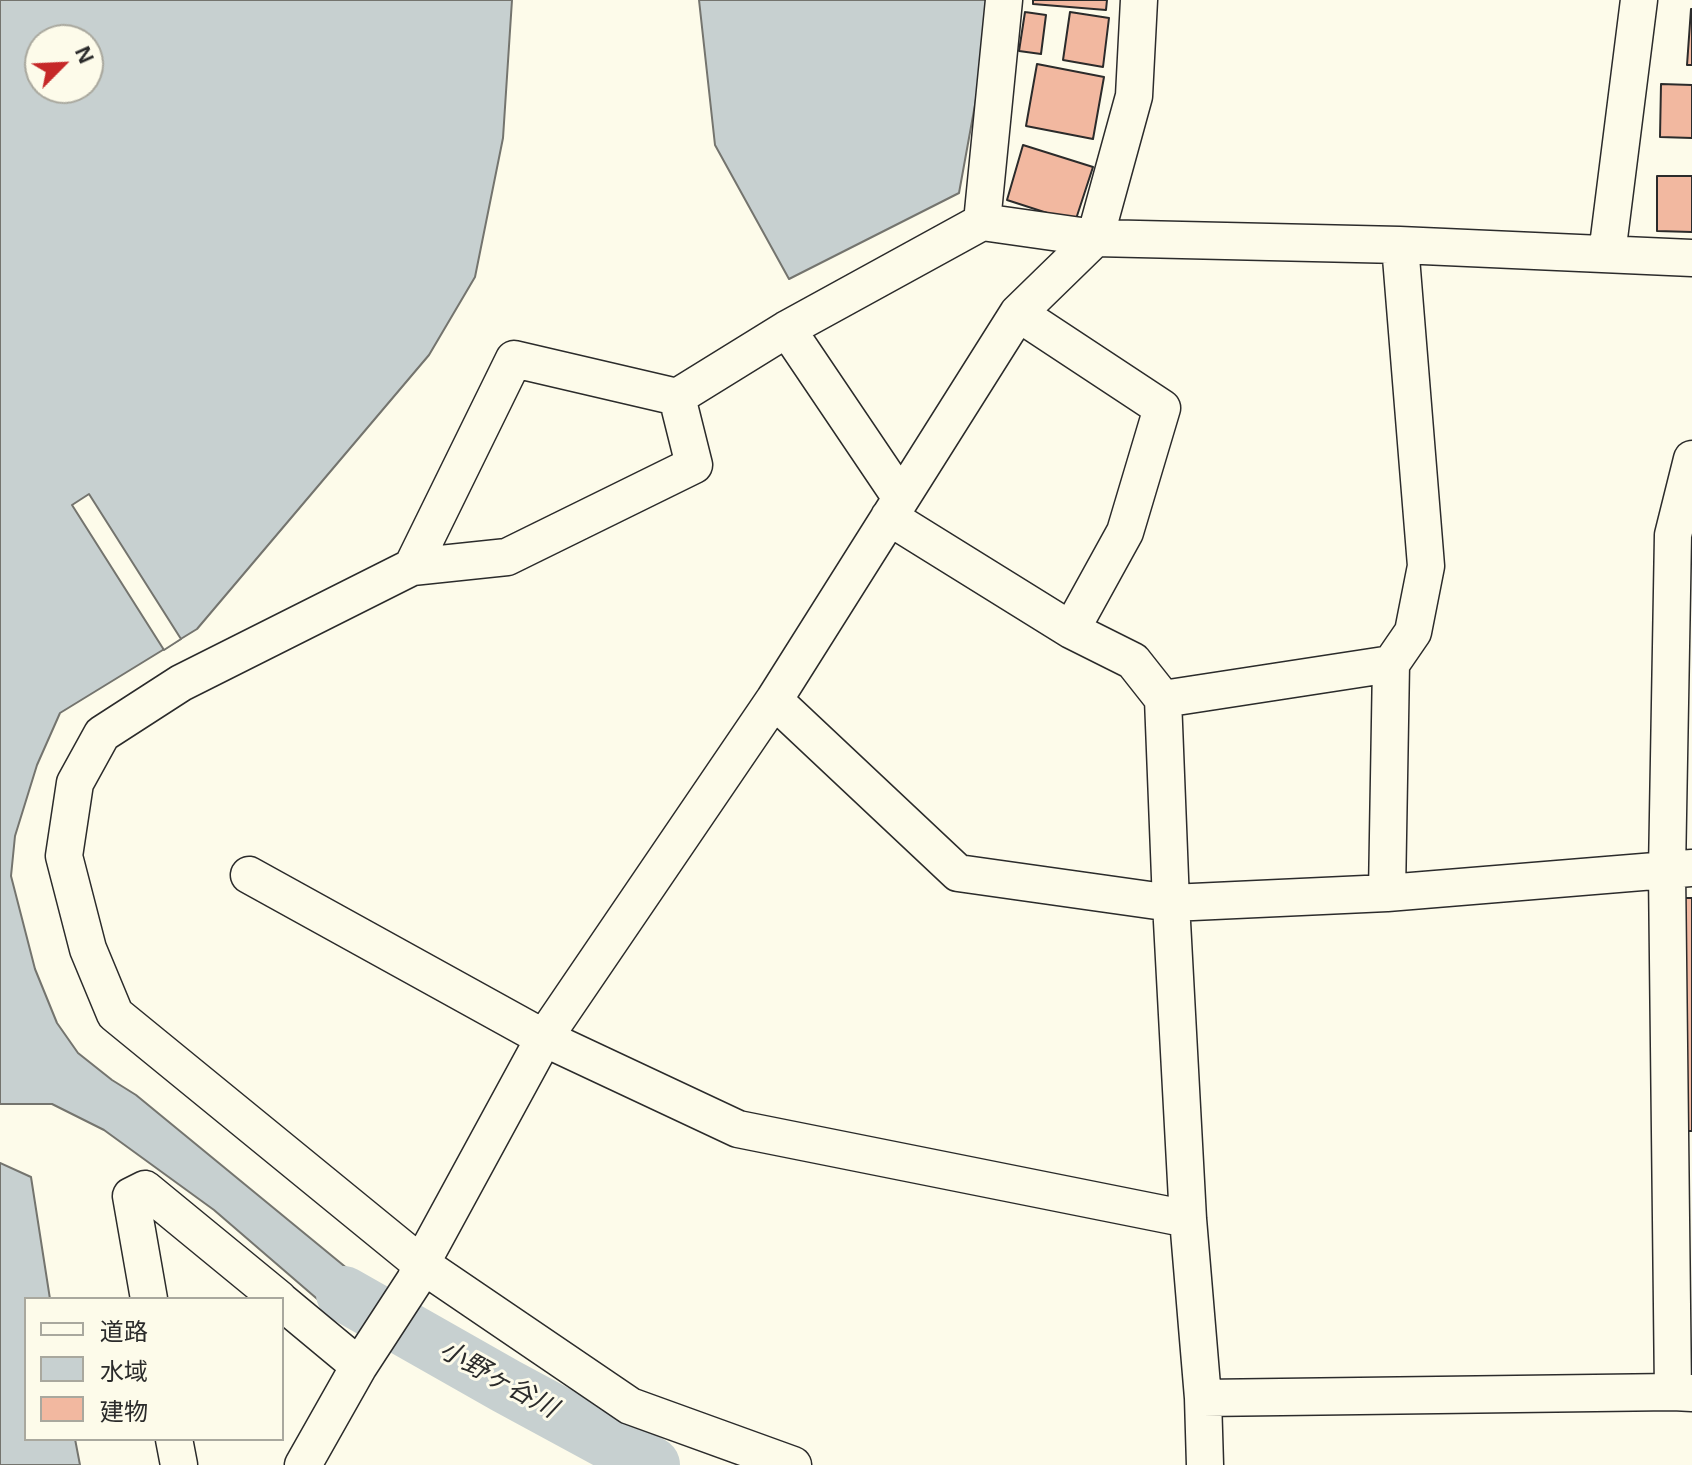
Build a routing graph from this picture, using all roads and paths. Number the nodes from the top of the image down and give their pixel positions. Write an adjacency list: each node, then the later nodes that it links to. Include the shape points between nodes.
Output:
1 (1004, 0): 4 (street)
2 (1139, 0): 5 (street, via 1134,96)
3 (1639, 0): 7 (street)
4 (982, 222): 5 (street); 10 (street)
5 (1095, 238): 6 (street); 9 (street)
6 (1400, 245): 7 (street); 16 (street, via 1426,566 1413,632)
7 (1607, 254): 8 (street)
8 (1692, 258)
9 (1018, 313): 13 (street); 15 (street, via 1162,408 1125,532)
10 (787, 329): 11 (street); 13 (street)
11 (677, 397): 14 (street, via 694,465 507,557); 14 (street, via 514,359)
12 (1692, 459): 19 (street, via 1673,535)
13 (895, 508): 15 (street); 18 (street)
14 (412, 567): 25 (street, via 181,683 102,734 75,783 64,856 88,949 115,1014)
15 (1071, 630): 17 (street, via 1133,661)
16 (1391, 664): 17 (street); 21 (street)
17 (1163, 699): 22 (street)
18 (774, 700): 22 (street, via 958,873); 23 (street)
19 (1680, 870): 21 (street); 30 (street)
20 (249, 875): 23 (street)
21 (1387, 893): 22 (street)
22 (1171, 903): 24 (street)
23 (544, 1038): 24 (street, via 738,1129); 25 (street)
24 (1188, 1219): 31 (street)
25 (418, 1272): 29 (street); 35 (street, via 630,1406)
26 (149, 1297): 27 (street, via 131,1196 145,1189)
27 (276, 1297)
28 (284, 1303): 29 (street)
29 (359, 1366): 34 (street)
30 (1682, 1392): 31 (street)
31 (1203, 1398): 36 (street)
32 (174, 1441): 33 (street)
33 (179, 1465)
34 (303, 1465)
35 (793, 1465)
36 (1205, 1465)

